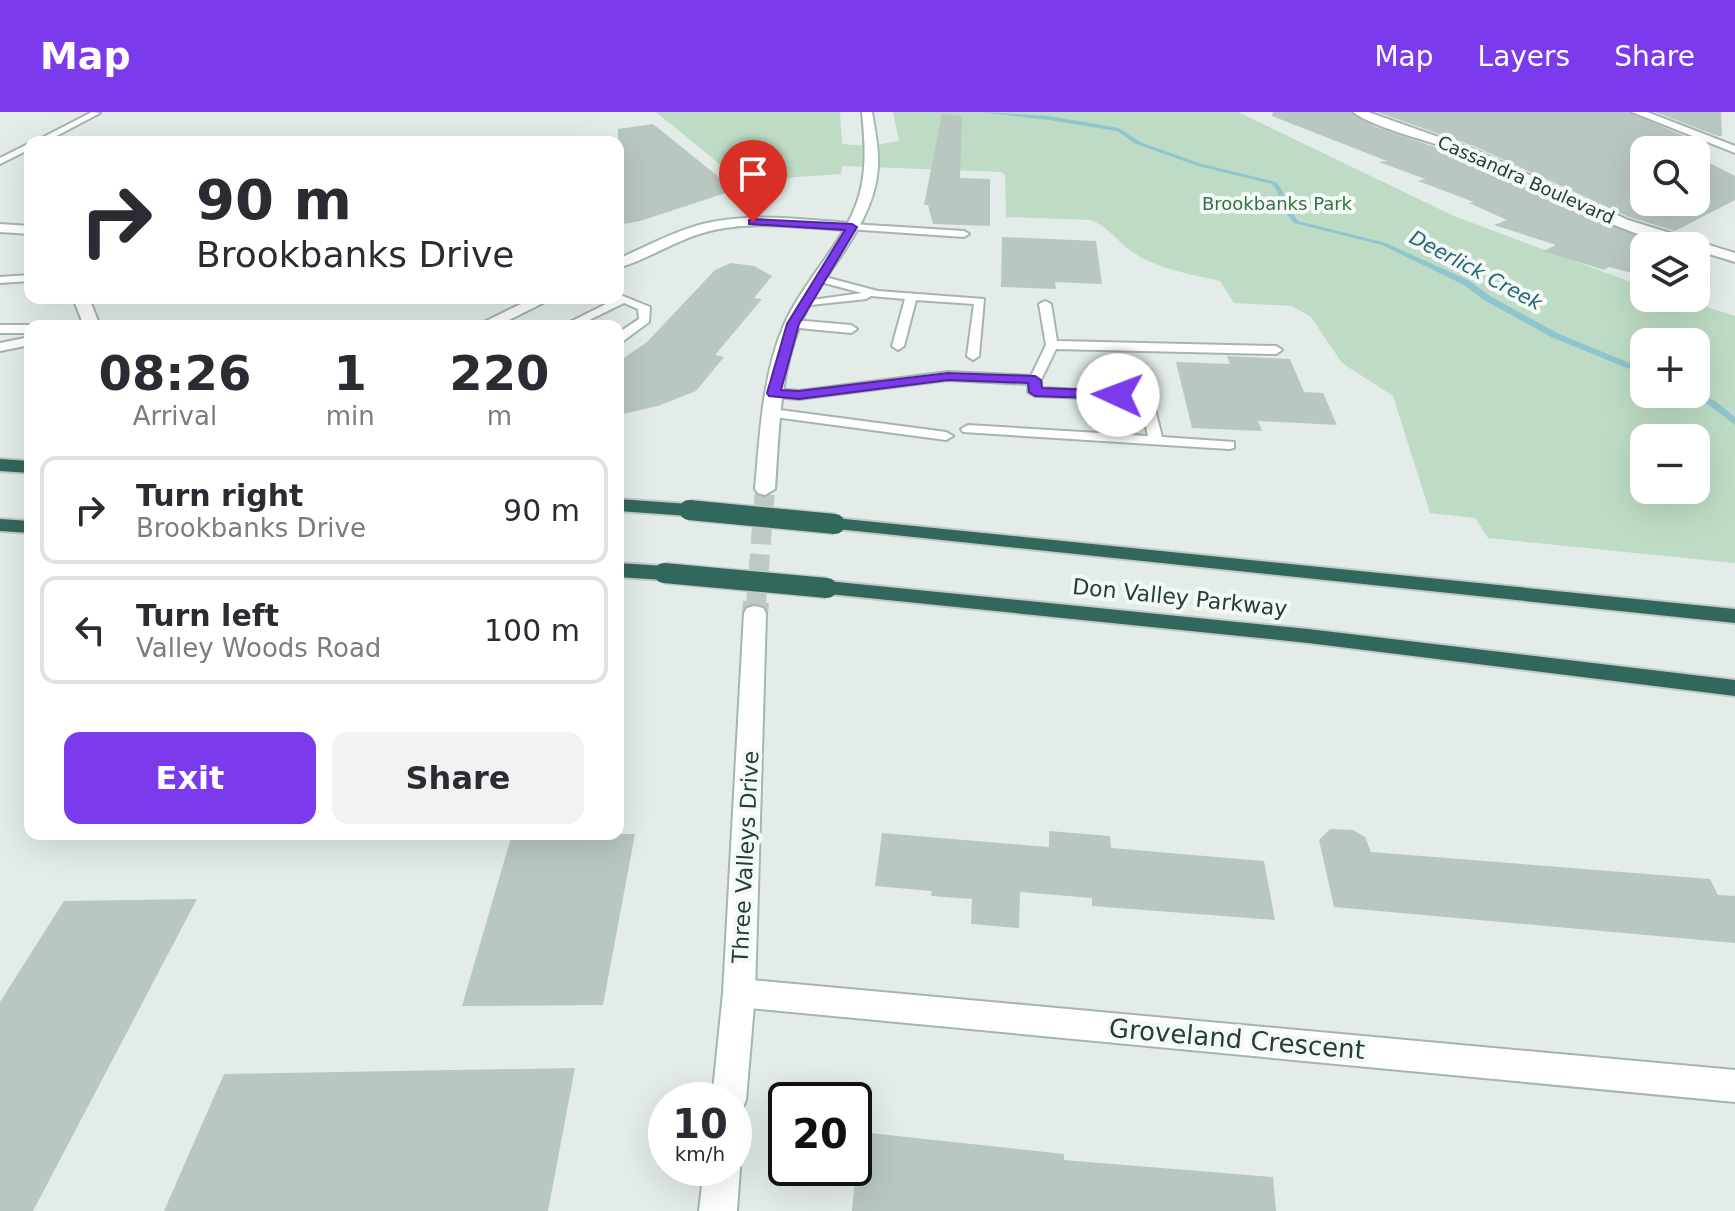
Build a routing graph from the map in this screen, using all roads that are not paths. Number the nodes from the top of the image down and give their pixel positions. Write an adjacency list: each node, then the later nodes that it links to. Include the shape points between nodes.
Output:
1 (867, 112): 9 (street, via 872,171)
2 (1358, 112): 12 (street, Cassandra Boulevard, via 1471,152)
3 (1637, 112): 7 (street)
4 (96, 113): 5 (lane)
5 (50, 136)
6 (24, 149): 8 (lane)
7 (1735, 150)
8 (1, 160)
9 (852, 227): 13 (lane); 16 (street, via 717,225); 18 (street)
10 (0, 228): 11 (street)
11 (24, 230)
12 (1652, 232)
13 (964, 234)
14 (1710, 250): 15 (street, Cassandra Boulevard)
15 (1735, 258)
16 (624, 261)
17 (24, 278): 19 (lane)
18 (821, 279): 20 (lane); 25 (street)
19 (0, 280)
20 (878, 294): 21 (lane); 25 (lane)
21 (911, 297): 36 (lane); 39 (lane, via 980,301)
22 (624, 300): 33 (lane, via 644,307 645,320)
23 (532, 304): 27 (street)
24 (609, 304): 28 (lane)
25 (805, 304): 29 (street)
26 (1045, 304): 35 (lane)
27 (497, 320)
28 (579, 320)
29 (793, 324): 32 (lane); 41 (street)
30 (0, 329): 31 (lane)
31 (24, 329)
32 (851, 329)
33 (624, 335)
34 (24, 342): 37 (lane)
35 (1052, 345): 38 (lane); 40 (lane)
36 (898, 346)
37 (0, 347)
38 (1276, 350)
39 (973, 356)
40 (1035, 380): 41 (lane, via 948,376 799,395); 45 (lane, via 1035,392 1146,396)
41 (774, 393): 42 (street)
42 (772, 413): 44 (lane); 49 (street)
43 (968, 429): 45 (lane)
44 (946, 436)
45 (1156, 441): 46 (lane)
46 (1229, 445)
47 (0, 465): 48 (highway)
48 (24, 467)
49 (765, 489)
50 (624, 505): 55 (highway, Don Valley Parkway, bridge)
51 (0, 525): 52 (highway)
52 (24, 527)
53 (624, 570): 56 (highway, Don Valley Parkway, bridge, via 1308,636)
54 (755, 613): 57 (street, Three Valleys Drive)
55 (1735, 616)
56 (1735, 688)
57 (739, 993): 58 (street, Three Valleys Drive); 59 (street, Groveland Crescent)
58 (731, 1082)
59 (1735, 1086)
60 (720, 1186): 61 (street)
61 (718, 1211)

